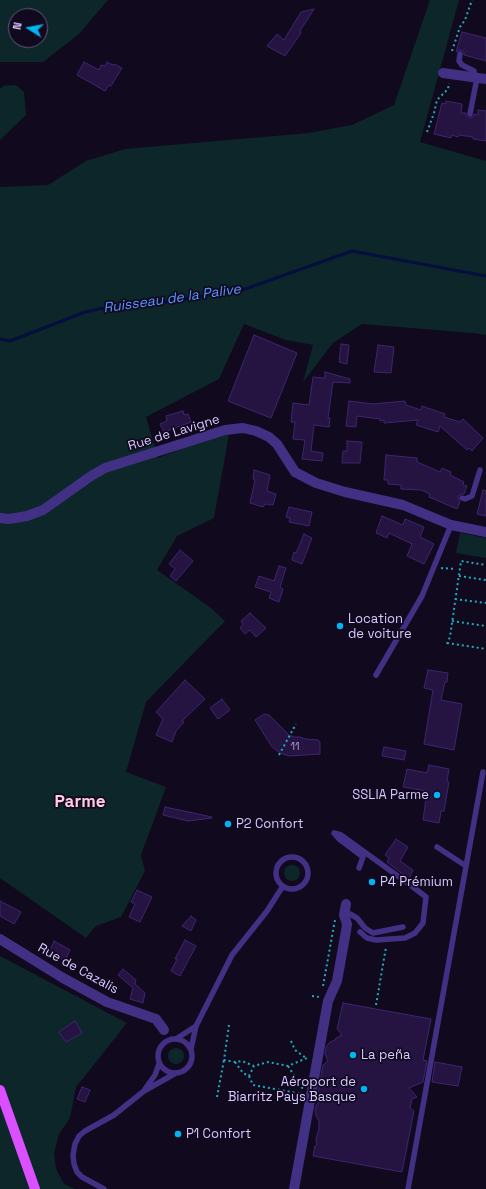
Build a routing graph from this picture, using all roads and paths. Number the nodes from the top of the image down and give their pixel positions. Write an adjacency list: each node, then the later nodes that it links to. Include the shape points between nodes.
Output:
1 (472, 0): 3 (path, via 453,45)
2 (460, 54): 5 (lane, via 459,61 462,65 474,71)
3 (452, 58)
4 (447, 74): 5 (street); 7 (path, via 448,87 437,100)
5 (479, 78): 6 (lane)
6 (470, 114)
7 (427, 132)
8 (480, 470): 9 (lane, via 472,496)
9 (462, 498)
10 (0, 518): 11 (street, Rue de Lavigne, via 27,516 43,510 105,468 225,430 244,428 269,437 277,444 295,472 305,478 330,487 403,505)
11 (451, 525): 12 (street, Rue de Lavigne); 14 (lane)
12 (486, 532)
13 (486, 565): 16 (path, via 461,561)
14 (434, 567): 15 (path); 23 (lane, via 422,596)
15 (455, 569)
16 (459, 576): 17 (path); 18 (path)
17 (486, 580)
18 (455, 599): 19 (path); 20 (path)
19 (486, 603)
20 (452, 621): 21 (path); 22 (path, via 447,644)
21 (486, 626)
22 (486, 649)
23 (376, 675)
24 (296, 724): 25 (path)
25 (279, 755)
26 (483, 772): 28 (lane)
27 (437, 846): 28 (lane)
28 (466, 866): 63 (lane)
29 (359, 868): 36 (lane, via 363,857 334,833 341,835 426,898 423,923 415,933 405,938)
30 (283, 886): 30 (lane, via 296,888 306,880 307,868 300,859 288,857 279,862 276,876); 41 (lane, via 232,955)
31 (346, 904): 47 (street, via 344,915 347,924 337,981 328,1001)
32 (350, 914): 33 (lane, via 373,933)
33 (403, 928)
34 (360, 932): 36 (lane, via 367,938)
35 (0, 939): 42 (street, Rue de Cazalis, via 107,1002 156,1019)
36 (388, 940): 39 (path)
37 (312, 996): 38 (path)
38 (321, 997)
39 (376, 1005)
40 (229, 1025): 49 (path)
41 (196, 1026): 43 (lane); 46 (lane)
42 (164, 1030): 44 (lane)
43 (176, 1039): 44 (lane); 46 (lane, via 186,1042)
44 (167, 1041): 51 (lane, via 159,1050)
45 (291, 1041): 48 (path, via 295,1050)
46 (191, 1049): 54 (lane, via 193,1058 189,1066)
47 (318, 1053): 48 (path); 58 (street)
48 (306, 1058): 53 (path)
49 (224, 1060): 50 (path); 59 (path)
50 (235, 1062): 52 (path, via 242,1061); 55 (path, via 243,1073)
51 (160, 1064): 54 (lane, via 164,1070); 57 (lane)
52 (254, 1066): 53 (path, via 268,1062); 55 (path)
53 (288, 1066): 58 (path)
54 (176, 1073): 57 (lane)
55 (249, 1076): 58 (path, via 252,1085)
56 (0, 1090): 60 (main road)
57 (144, 1091): 61 (lane, via 114,1115 79,1136 75,1144 73,1155 77,1172)
58 (307, 1096): 62 (street)
59 (217, 1097)
60 (35, 1189)
61 (104, 1189)
62 (294, 1189)
63 (408, 1189)

